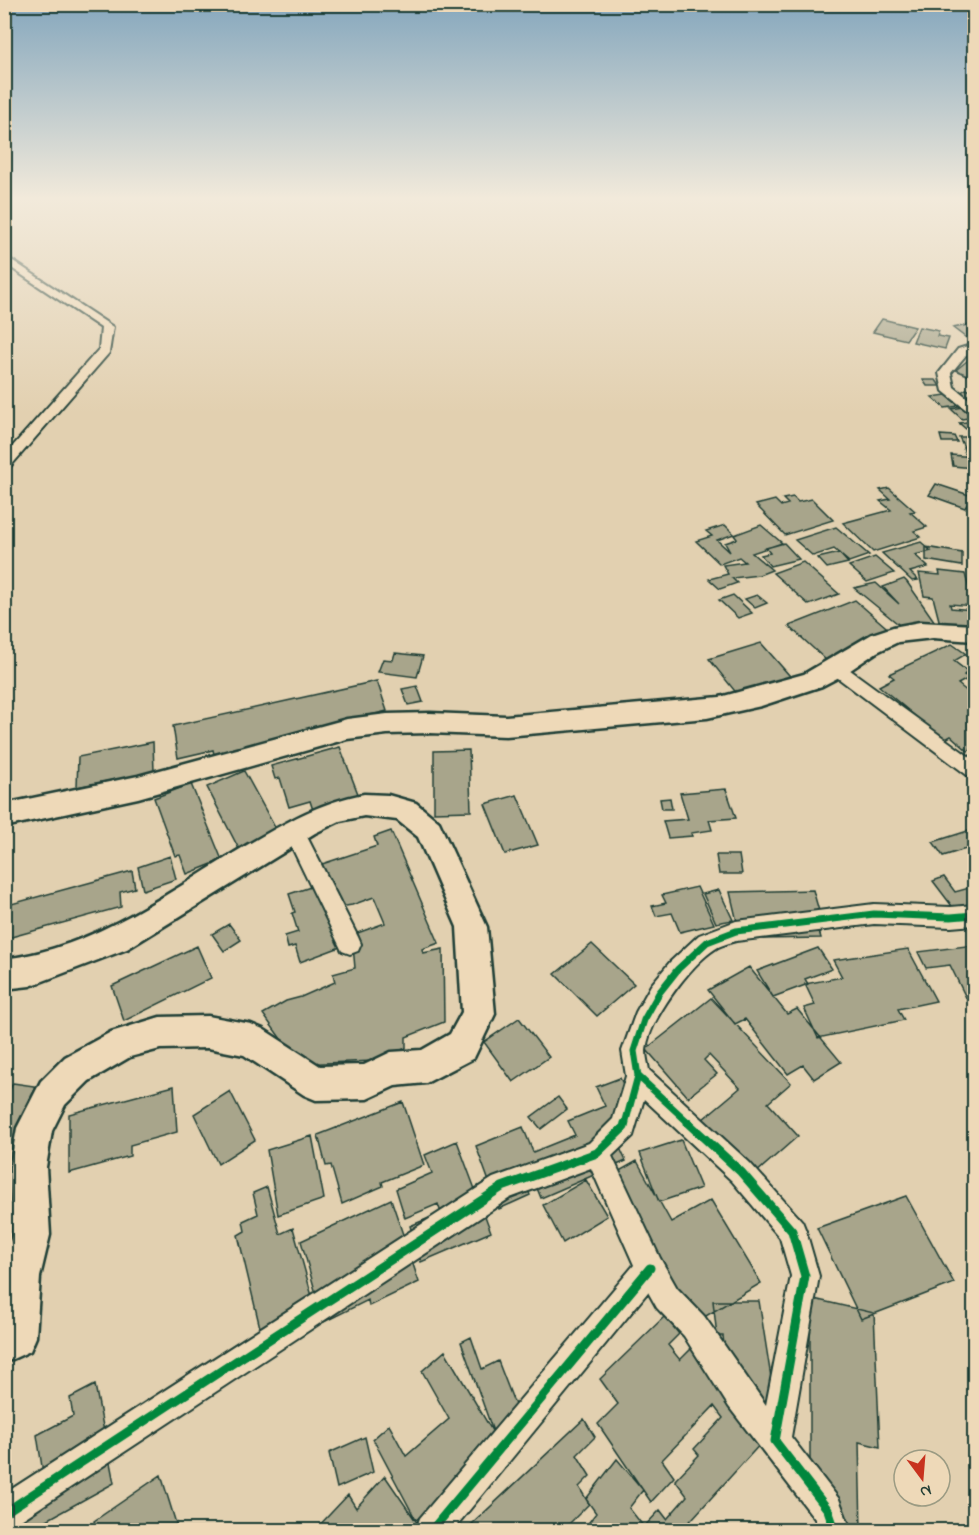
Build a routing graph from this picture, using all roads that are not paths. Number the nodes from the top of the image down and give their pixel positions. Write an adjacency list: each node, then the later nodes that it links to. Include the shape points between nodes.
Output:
1 (21, 270): 4 (street, via 107,327 105,350)
2 (975, 348): 3 (street, via 962,352 945,374 948,388)
3 (975, 409)
4 (4, 465)
5 (975, 633): 6 (main road, via 930,630 892,634)
6 (836, 668): 7 (street); 8 (main road, via 739,703 698,710 506,726 419,723 347,729 150,784)
7 (975, 770)
8 (4, 816)
9 (294, 831): 11 (street); 12 (main road, via 116,939 30,971); 16 (main road, via 335,811 364,805 406,811 429,830 472,927 479,1014 462,1046 426,1066 391,1069 367,1082 316,1083 250,1040 208,1032 160,1034 123,1043 77,1069 53,1093 35,1128 28,1167 31,1235 20,1276 16,1337)
10 (975, 915): 13 (street, via 862,915 736,932 707,942 678,969 644,1020 634,1051)
11 (350, 944)
12 (4, 974)
13 (638, 1076): 14 (street, via 624,1127); 17 (street, via 741,1172 792,1231 805,1276)
14 (597, 1153): 15 (street); 18 (street, via 502,1186)
15 (650, 1268): 17 (street, via 667,1298 694,1326); 19 (street)
16 (4, 1343)
17 (775, 1441): 20 (street, via 828,1510)
18 (4, 1513)
19 (432, 1530)
20 (835, 1530)

